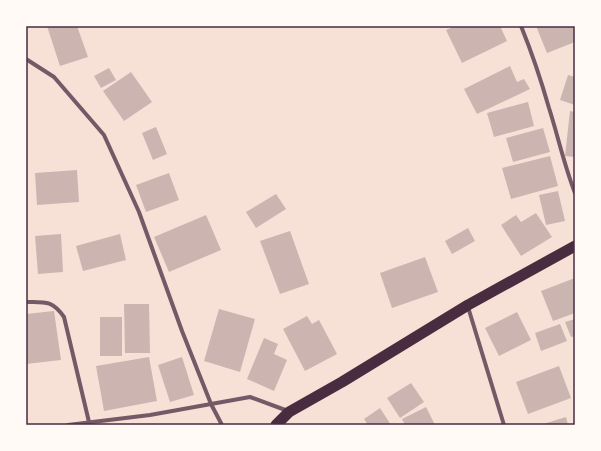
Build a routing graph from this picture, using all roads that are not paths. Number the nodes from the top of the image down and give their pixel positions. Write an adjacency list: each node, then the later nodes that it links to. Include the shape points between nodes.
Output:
1 (521, 26): 3 (street, via 534,58)
2 (26, 59): 7 (street, via 54,77 104,135 139,212)
3 (575, 193)
4 (575, 246): 6 (highway)
5 (26, 302): 9 (street, via 45,302 57,307 64,317)
6 (468, 305): 8 (highway); 13 (street)
7 (211, 404): 8 (street, via 250,397); 9 (street, via 150,416); 11 (street)
8 (288, 412): 12 (highway)
9 (89, 422): 10 (street)
10 (68, 425)
11 (222, 425)
12 (276, 425)
13 (504, 425)

